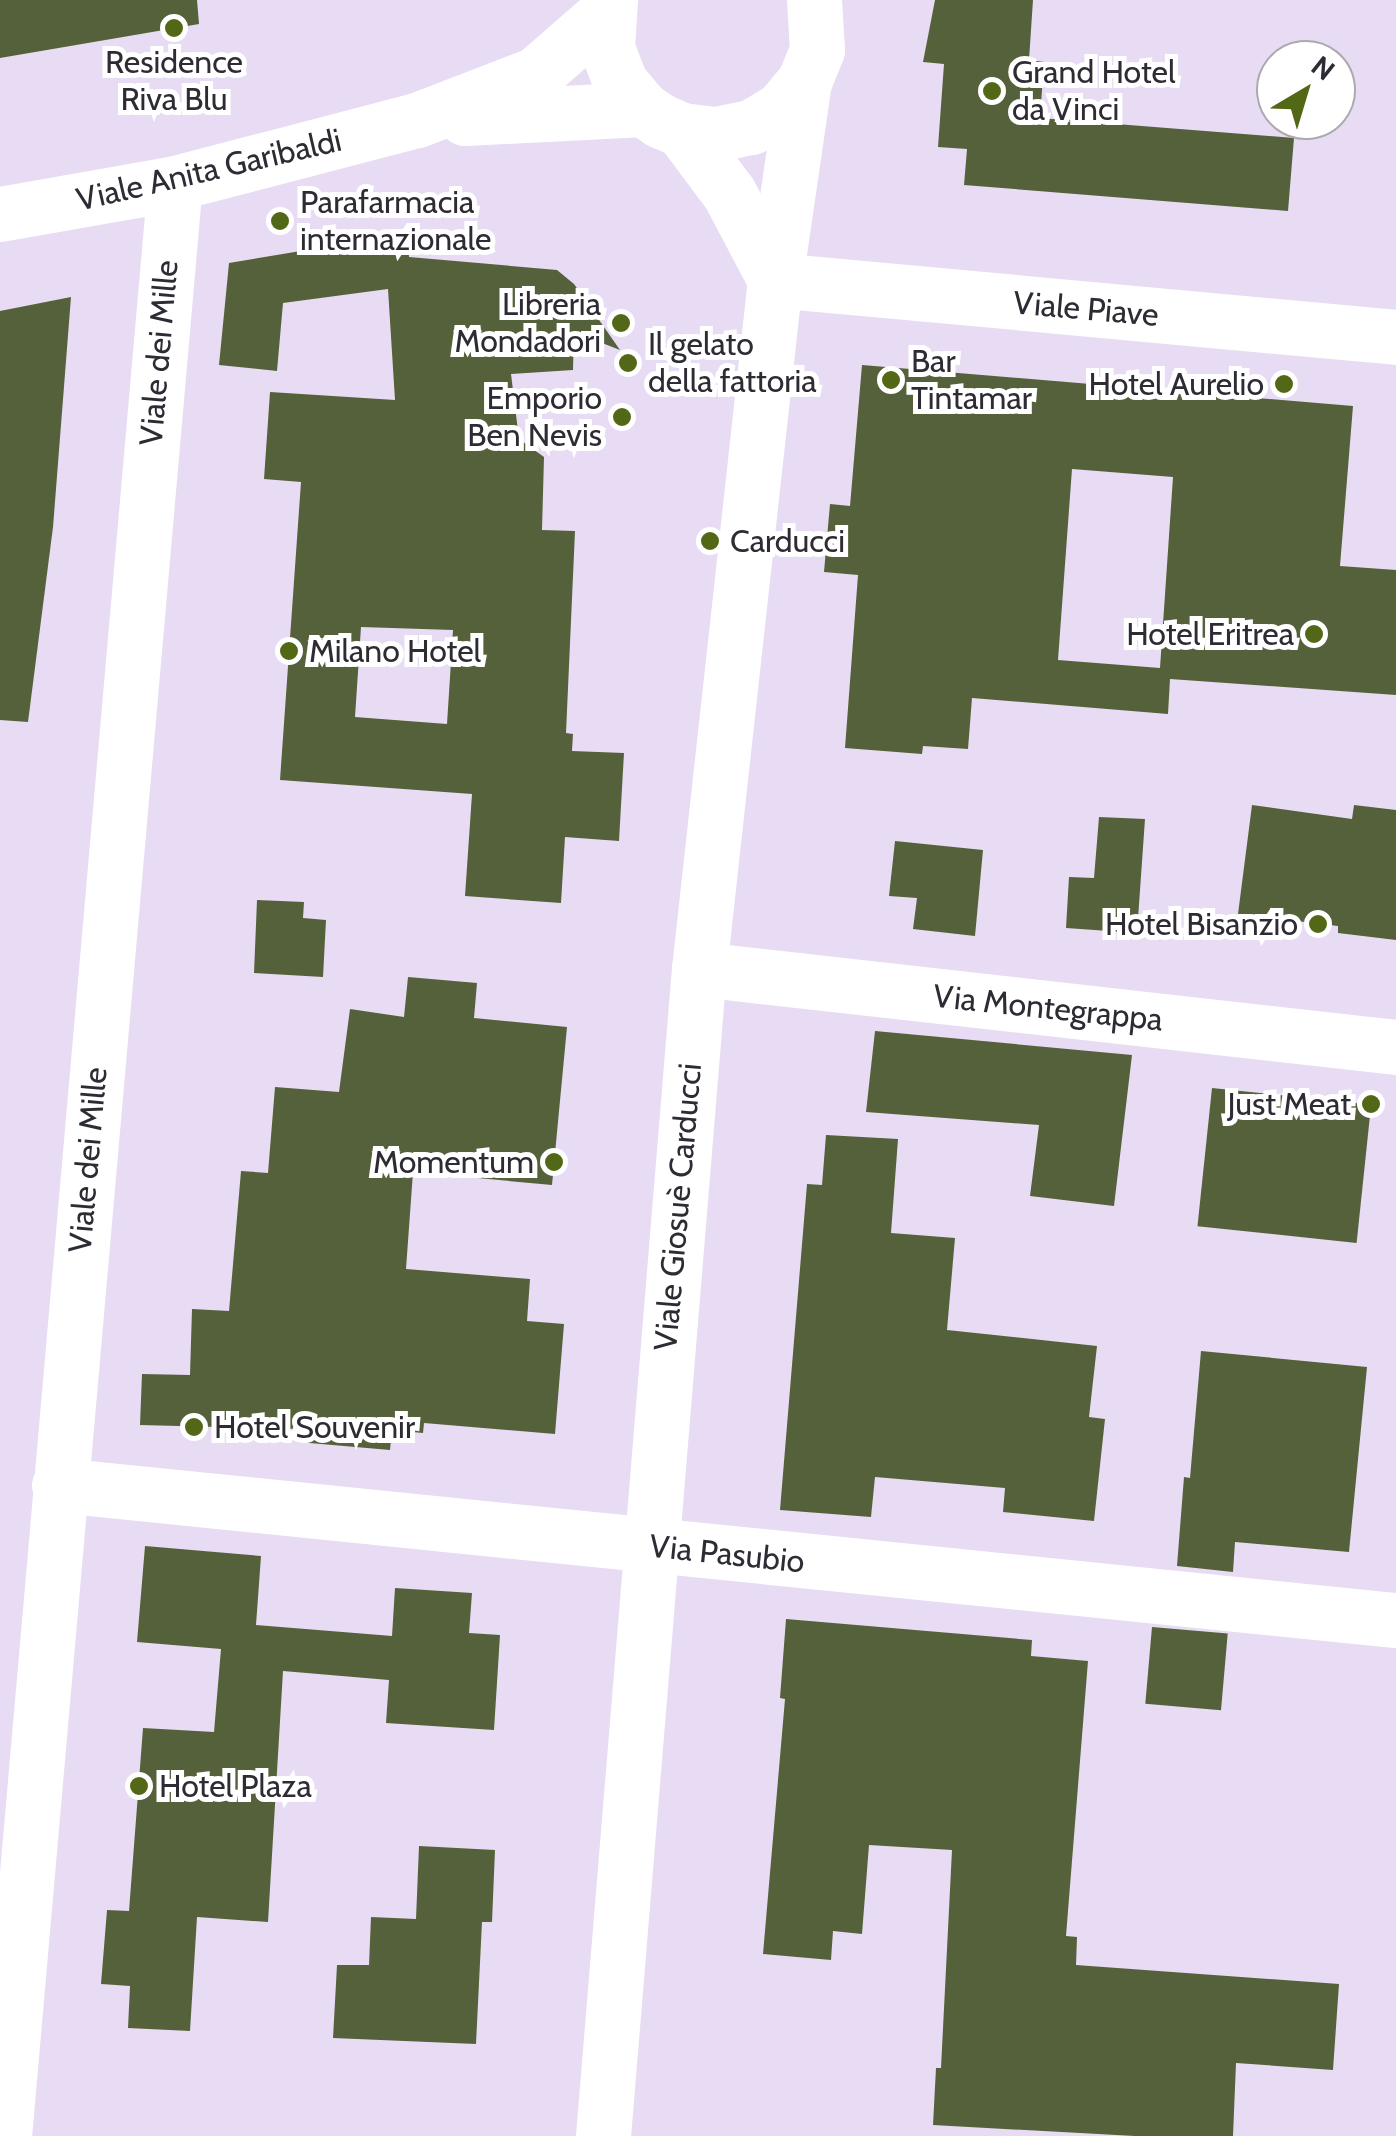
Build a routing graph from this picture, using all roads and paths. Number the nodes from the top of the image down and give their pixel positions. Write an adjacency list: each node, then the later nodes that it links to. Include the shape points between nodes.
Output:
1 (814, 0): 3 (street, Viale Giosuè Carducci, via 817,50)
2 (608, 6): 4 (street, Viale Anita Garibaldi, via 536,74); 5 (street, via 607,48 620,82)
3 (804, 82): 5 (street, Viale Anita Garibaldi, via 781,110 751,127 717,134); 8 (street, Viale Giosuè Carducci)
4 (417, 120): 5 (street, Viale Anita Garibaldi); 6 (street, Viale Anita Garibaldi)
5 (662, 120): 8 (street, via 729,193)
6 (175, 183): 7 (street, Viale Anita Garibaldi); 12 (street, Viale dei Mille)
7 (0, 214)
8 (776, 280): 9 (street, Viale Piave); 10 (street, Viale Giosuè Carducci)
9 (1396, 337)
10 (699, 969): 11 (street, Via Montegrappa); 13 (street, Viale Giosuè Carducci)
11 (1396, 1046)
12 (59, 1485): 13 (street, Via Pasubio); 15 (street, Viale dei Mille)
13 (648, 1546): 14 (street, Via Pasubio); 16 (street, Viale Giosuè Carducci)
14 (1396, 1620)
15 (4, 2136)
16 (603, 2136)

